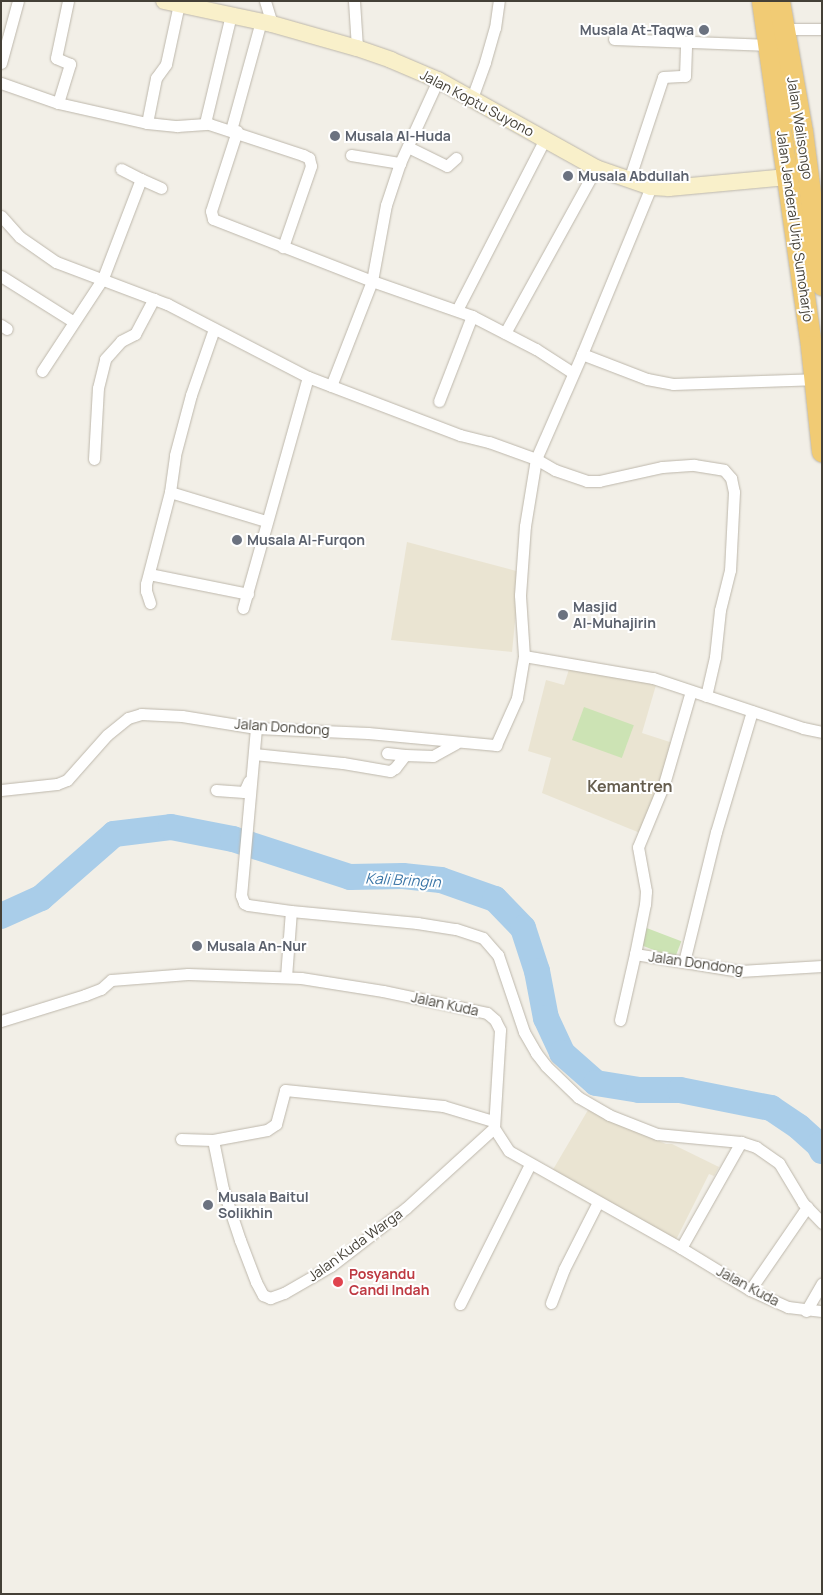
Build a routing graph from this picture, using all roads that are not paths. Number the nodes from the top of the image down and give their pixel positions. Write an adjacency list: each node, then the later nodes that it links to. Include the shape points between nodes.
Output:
1 (18, 1): 17 (street)
2 (68, 1): 21 (street, via 56,58 70,64)
3 (265, 1): 10 (street)
4 (354, 1): 16 (street)
5 (499, 1): 20 (street, via 490,45)
6 (762, 1): 15 (highway, Jalan Jenderal Urip Sumoharjo)
7 (779, 1): 12 (highway, Jalan Walisongo)
8 (172, 3): 9 (main road, Jalan Koptu Suyono); 22 (street, via 166,64 156,78)
9 (231, 15): 10 (main road, Jalan Koptu Suyono); 23 (street)
10 (266, 23): 16 (main road, Jalan Koptu Suyono); 24 (street)
11 (822, 28): 12 (street)
12 (783, 29): 38 (highway, Jalan Walisongo)
13 (614, 39): 14 (street)
14 (686, 43): 15 (street); 34 (street, via 685,76 663,77)
15 (770, 45): 32 (highway, Jalan Jenderal Urip Sumoharjo)
16 (358, 48): 18 (main road, Jalan Koptu Suyono)
17 (1, 63)
18 (438, 80): 20 (main road, Jalan Koptu Suyono); 26 (street)
19 (1, 83): 21 (street)
20 (472, 98): 25 (main road, Jalan Koptu Suyono)
21 (58, 103): 22 (street)
22 (147, 123): 23 (street, via 177,126)
23 (205, 123): 24 (street)
24 (234, 130): 39 (street, via 211,216); 39 (street, via 304,155 311,162)
25 (545, 139): 30 (main road, Jalan Koptu Suyono); 45 (street)
26 (408, 147): 28 (street, via 446,166); 29 (street)
27 (351, 155): 29 (street)
28 (456, 158)
29 (400, 163): 42 (street, via 386,205)
30 (596, 168): 34 (main road, Jalan Koptu Suyono); 49 (street)
31 (121, 169): 33 (street)
32 (787, 177): 35 (main road, Jalan Koptu Suyono); 54 (highway, Jalan Jenderal Urip Sumoharjo)
33 (141, 179): 36 (street); 41 (street)
34 (629, 180): 35 (main road, Jalan Koptu Suyono)
35 (651, 187): 50 (street)
36 (161, 188)
37 (1, 216): 41 (street, via 20,237 56,262)
38 (818, 230): 43 (highway, Jalan Walisongo)
39 (284, 246): 42 (street)
40 (1, 276): 47 (street)
41 (102, 278): 44 (street); 47 (street)
42 (372, 281): 45 (street); 55 (street)
43 (822, 285)
44 (154, 300): 48 (street); 58 (street, via 134,334 121,341 105,359 98,388)
45 (457, 310): 46 (street)
46 (472, 316): 49 (street); 56 (street)
47 (74, 322): 51 (street)
48 (214, 329): 53 (street); 60 (street, via 175,454)
49 (505, 333): 52 (street)
50 (582, 354): 52 (street); 54 (street, via 647,379 673,384)
51 (42, 371)
52 (573, 373): 59 (street)
53 (308, 377): 55 (street); 61 (street)
54 (814, 379): 57 (highway, Jalan Jenderal Urip Sumoharjo)
55 (331, 386): 59 (street, via 460,435)
56 (439, 401)
57 (822, 451)
58 (94, 459)
59 (536, 459): 66 (street, via 525,526 520,595); 68 (street, via 586,481 662,467 694,465 724,470 731,478 734,492 730,570)
60 (170, 492): 61 (street); 62 (street)
61 (266, 521): 63 (street)
62 (148, 574): 63 (street); 64 (street, via 146,591)
63 (248, 594): 65 (street)
64 (150, 603)
65 (244, 608)
66 (524, 656): 67 (street, via 653,678); 72 (street, Jalan Dondong, via 517,698 496,745)
67 (691, 691): 68 (street); 80 (street, Jalan Dondong, via 664,784 638,847 646,891)
68 (706, 696): 69 (street)
69 (752, 711): 71 (street); 81 (street, via 716,832)
70 (256, 728): 72 (street, Jalan Dondong, via 368,733); 74 (street); 77 (street, Jalan Dondong, via 182,716 134,715 94,747 67,780)
71 (822, 732)
72 (456, 743): 75 (street, via 433,756)
73 (387, 753): 75 (street)
74 (254, 754): 75 (street, via 390,771); 76 (street)
75 (405, 755)
76 (253, 775): 78 (street, via 244,792); 79 (street, via 241,895 248,905)
77 (1, 790)
78 (216, 790)
79 (291, 911): 83 (street); 89 (street, via 417,922 483,938 498,955 524,1032 532,1046 546,1066 578,1097 609,1115 657,1134)
80 (635, 954): 81 (street, Jalan Dondong); 84 (street)
81 (684, 962): 82 (street, Jalan Dondong, via 740,971)
82 (822, 966)
83 (286, 977): 85 (street, Jalan Kuda, via 188,974 112,980 101,989 85,995); 86 (street, Jalan Kuda, via 383,991 487,1013 500,1030)
84 (620, 1020)
85 (1, 1021)
86 (493, 1124): 88 (street, via 443,1106 285,1090 274,1126 252,1134); 88 (street, Jalan Kuda Warga, via 406,1208 330,1266 270,1298 263,1295 243,1248 223,1189); 90 (street, Jalan Kuda, via 510,1151)
87 (181, 1139): 88 (street)
88 (213, 1140)
89 (741, 1142): 92 (street, via 770,1155 778,1163); 94 (street)
90 (530, 1164): 91 (street, Jalan Kuda); 98 (street)
91 (598, 1202): 94 (street, Jalan Kuda); 97 (street, via 564,1269)
92 (806, 1207): 93 (street); 96 (street)
93 (822, 1223)
94 (681, 1248): 96 (street, Jalan Kuda)
95 (822, 1283): 99 (street)
96 (750, 1290): 99 (street, Jalan Kuda)
97 (551, 1303)
98 (460, 1304)
99 (806, 1311): 100 (street, Jalan Kuda)
100 (822, 1311)

